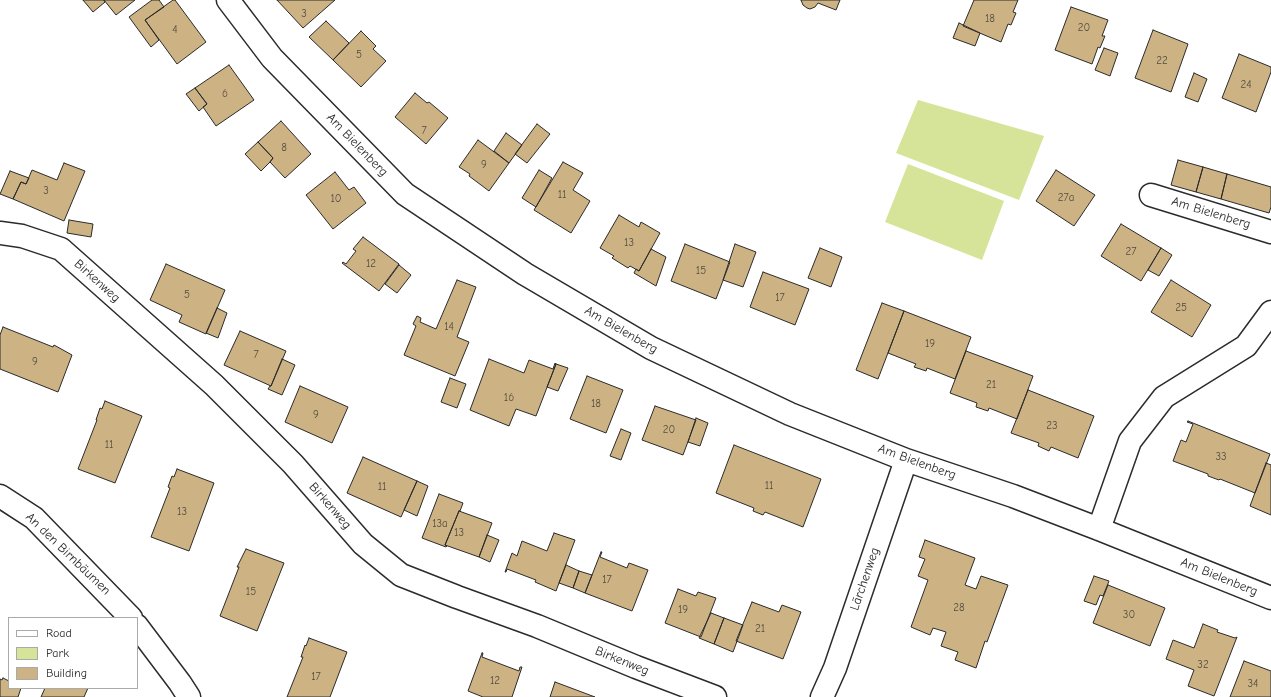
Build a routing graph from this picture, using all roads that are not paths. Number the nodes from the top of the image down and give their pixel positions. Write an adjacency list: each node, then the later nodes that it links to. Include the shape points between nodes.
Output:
1 (228, 0): 6 (street, Am Bielenberg, via 272,58 405,194 525,274 650,348 790,414)
2 (1151, 195): 3 (street, Am Bielenberg)
3 (1271, 232)
4 (0, 233): 13 (street, Birkenweg, via 22,236 61,249 214,385 293,464 363,544 401,575)
5 (1271, 312): 8 (street, via 1246,346 1164,397 1130,441)
6 (906, 460): 8 (street, Am Bielenberg); 14 (street, Lärchenweg, via 835,668)
7 (0, 496): 10 (street, An den Birnbäumen, via 34,518)
8 (1099, 529): 9 (street, Am Bielenberg)
9 (1271, 598)
10 (130, 617)
11 (138, 627): 12 (street)
12 (189, 697)
13 (715, 697)
14 (822, 697)

